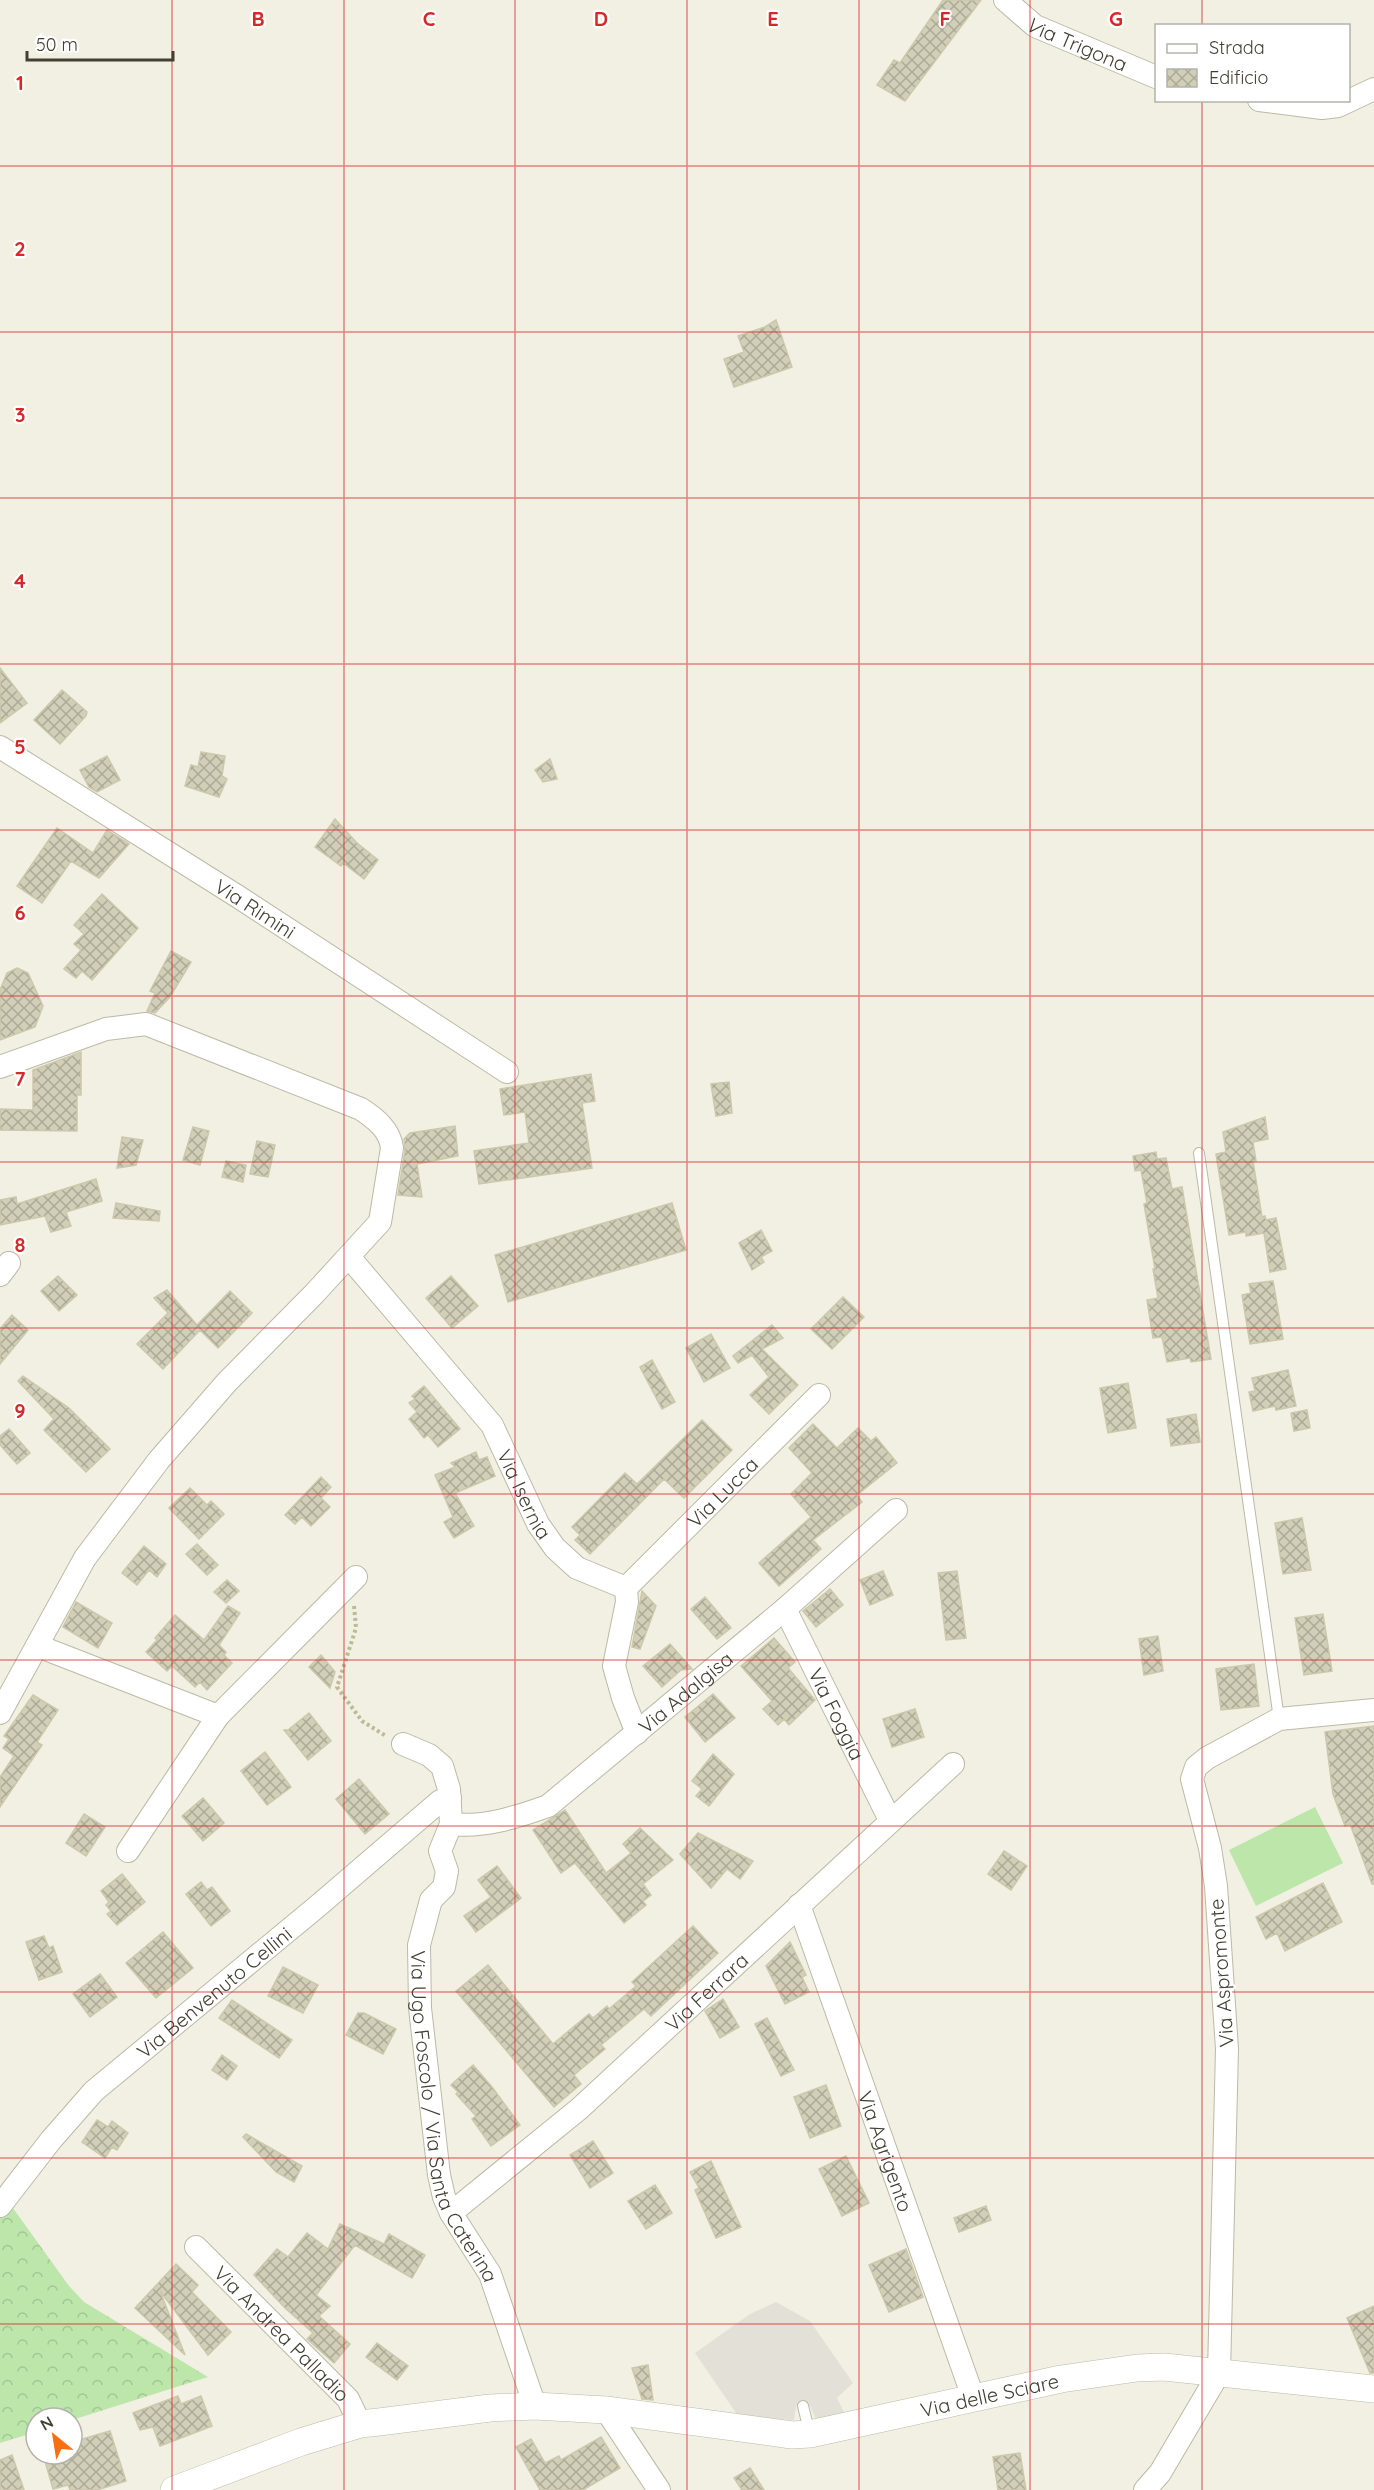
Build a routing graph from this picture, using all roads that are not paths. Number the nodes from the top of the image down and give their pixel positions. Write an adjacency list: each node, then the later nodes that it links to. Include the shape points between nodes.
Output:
1 (1005, 0): 2 (street, Via Trigona, via 1035,26)
2 (1155, 77)
3 (1374, 89): 4 (street)
4 (1350, 100)
5 (1275, 102): 6 (street, via 1322,108)
6 (1346, 102)
7 (0, 747): 9 (street, Via Rimini)
8 (0, 1067): 11 (street, via 106,1029 146,1024 361,1109 391,1137 392,1148 380,1222)
9 (507, 1072)
10 (1198, 1153): 21 (lane)
11 (349, 1257): 15 (street, Via Isernia, via 492,1425 538,1524 555,1548 577,1568); 17 (street, via 227,1382 159,1460 85,1558)
12 (819, 1395): 15 (street, Via Lucca)
13 (896, 1510): 16 (street, Via Adalgisa)
14 (356, 1576): 20 (street)
15 (626, 1588): 22 (street, via 627,1602 614,1666)
16 (785, 1609): 22 (street, Via Adalgisa); 26 (street, Via Foggia)
17 (38, 1646): 19 (street); 20 (street)
18 (1374, 1710): 21 (street, Via Aspromonte)
19 (0, 1713)
20 (218, 1716): 28 (street)
21 (1279, 1719): 33 (street, Via Aspromonte, via 1207,1758 1196,1767 1192,1779 1216,1886 1227,2049)
22 (637, 1733): 27 (street, Via Adalgisa, via 548,1806 510,1820)
23 (403, 1744): 25 (street, Via Ugo Foscolo / Via Santa Caterina, via 429,1755 442,1766)
24 (953, 1764): 26 (street, Via Ferrara)
25 (450, 1798): 27 (street, Via Ugo Foscolo / Via Santa Caterina); 30 (street, Via Benvenuto Cellini, via 440,1801 94,2091)
26 (890, 1820): 29 (street, Via Ferrara)
27 (451, 1824): 31 (street, Via Ugo Foscolo / Via Santa Caterina, via 440,1851 447,1871 444,1887 431,1900 418,1945 420,2008 439,2175)
28 (128, 1851)
29 (799, 1905): 31 (street, Via Ferrara, via 579,2109); 35 (street, Via Agrigento)
30 (0, 2206)
31 (452, 2213): 36 (street, Via Ugo Foscolo / Via Santa Caterina, via 490,2274)
32 (196, 2247): 39 (street, Via Andrea Palladio, via 348,2399)
33 (1219, 2373): 34 (street, Via delle Sciare); 35 (street, Via delle Sciare, via 1137,2368); 43 (street, via 1160,2473)
34 (1374, 2389)
35 (973, 2397): 40 (street, Via delle Sciare)
36 (535, 2406): 38 (street, Via delle Sciare); 39 (street, Via delle Sciare)
37 (803, 2406): 40 (lane)
38 (606, 2410): 40 (street, Via delle Sciare, via 792,2435); 42 (street)
39 (360, 2424): 41 (street, Via delle Sciare)
40 (810, 2434)
41 (174, 2490)
42 (659, 2490)
43 (1145, 2490)

